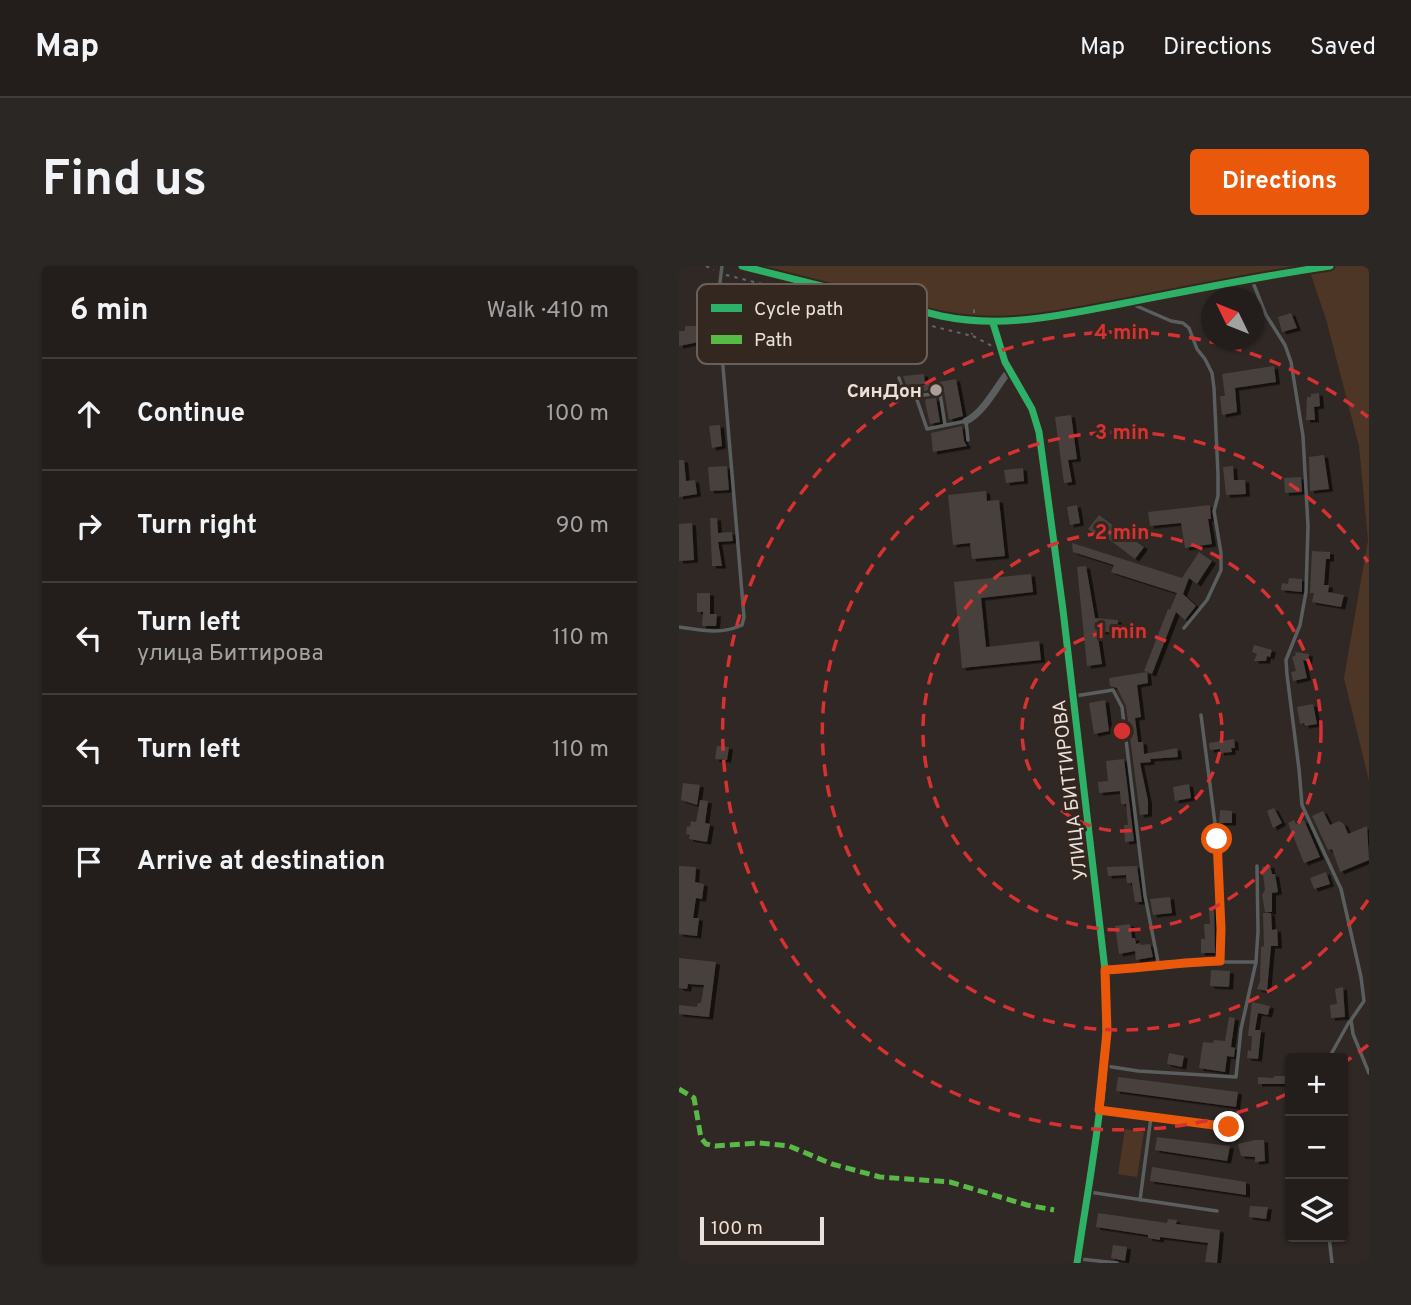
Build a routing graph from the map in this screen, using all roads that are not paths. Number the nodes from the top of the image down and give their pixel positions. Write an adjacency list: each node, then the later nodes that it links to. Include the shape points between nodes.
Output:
1 (722, 266): 5 (lane)
2 (741, 266): 6 (street)
3 (1330, 266): 4 (street)
4 (1252, 280): 7 (street); 26 (lane, via 1285,345 1295,377 1303,436 1304,611 1286,660 1287,675 1302,804 1341,889 1361,977 1364,1001)
5 (721, 284)
6 (813, 284)
7 (1127, 302): 9 (street); 18 (lane, via 1189,328 1212,373 1221,570 1207,600)
8 (927, 313): 9 (street)
9 (993, 323): 11 (street, УЛИЦА БИТТИРОВА)
10 (723, 364): 17 (lane, via 744,617 732,630)
11 (1010, 370): 14 (street); 19 (street, УЛИЦА БИТТИРОВА, via 1039,432)
12 (899, 378): 13 (lane, via 903,390 913,388)
13 (916, 396): 15 (lane, via 927,429); 15 (lane, via 940,393)
14 (966, 421): 15 (lane); 16 (lane)
15 (945, 425)
16 (968, 440)
17 (679, 627)
18 (1184, 628)
19 (1074, 696): 24 (lane, via 1113,690 1122,707 1145,896); 25 (street, УЛИЦА БИТТИРОВА)
20 (1201, 715): 22 (lane, via 1216,827)
21 (1257, 866): 23 (lane)
22 (1220, 961): 23 (lane); 24 (lane)
23 (1256, 962): 28 (lane, via 1236,1077)
24 (1159, 967): 25 (lane)
25 (1105, 970): 28 (street, УЛИЦА БИТТИРОВА)
26 (1350, 1020): 27 (lane); 29 (lane)
27 (1332, 1053)
28 (1104, 1066): 30 (street, УЛИЦА БИТТИРОВА)
29 (1369, 1073)
30 (1099, 1110): 31 (lane); 33 (street, УЛИЦА БИТТИРОВА)
31 (1151, 1117): 32 (lane); 34 (lane)
32 (1229, 1127)
33 (1087, 1192): 34 (lane); 37 (street, УЛИЦА БИТТИРОВА)
34 (1140, 1200): 35 (lane)
35 (1217, 1211)
36 (1330, 1242): 39 (lane)
37 (1077, 1261): 38 (lane)
38 (1117, 1263)
39 (1332, 1263)

